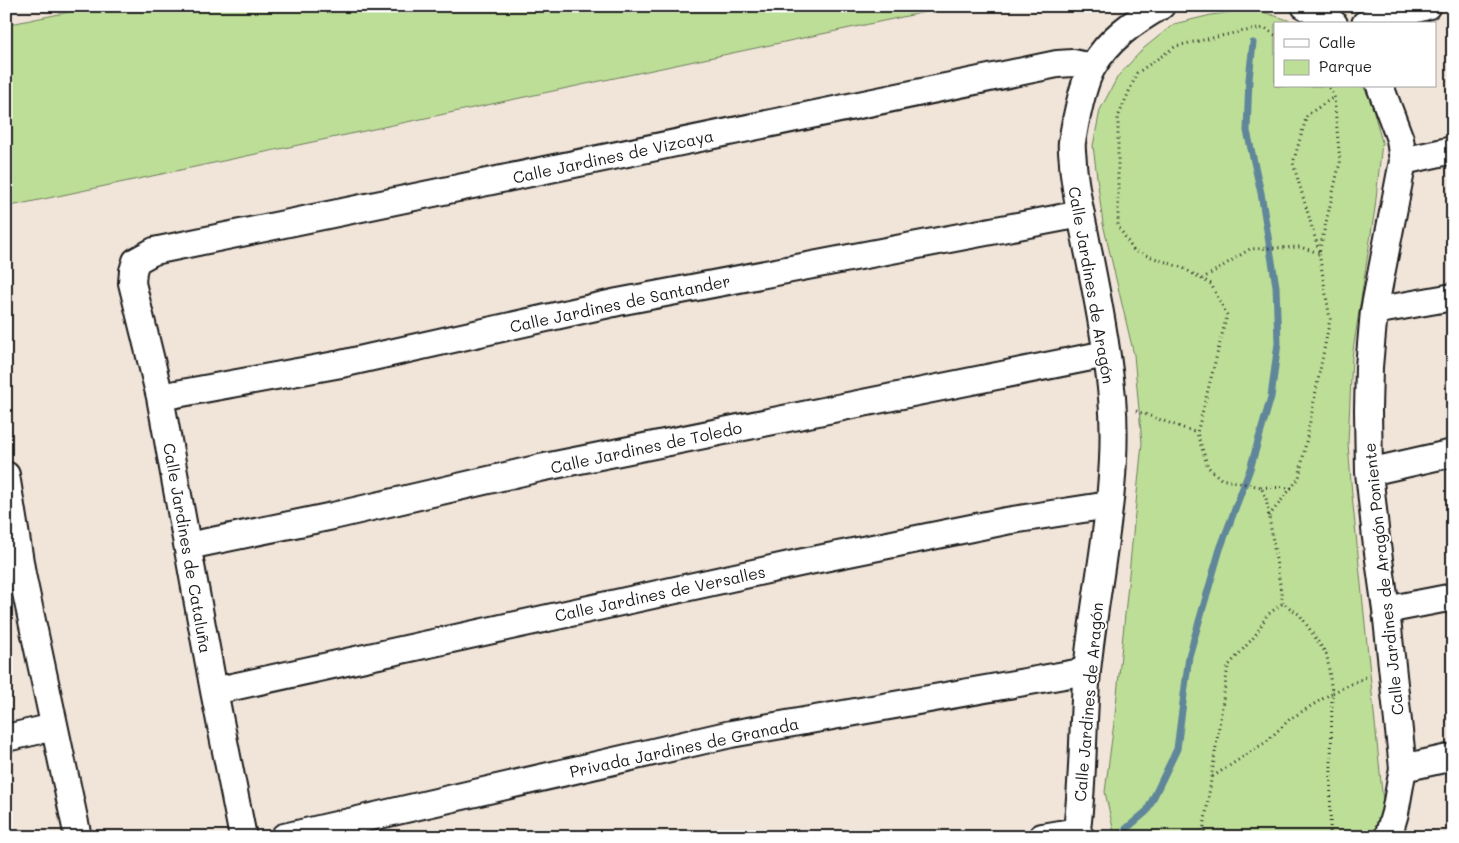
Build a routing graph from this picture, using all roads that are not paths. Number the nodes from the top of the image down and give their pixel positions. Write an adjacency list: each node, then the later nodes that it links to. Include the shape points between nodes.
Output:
1 (1161, 6): 6 (street, Calle Jardines de Aragón, via 1114,37)
2 (1304, 6): 4 (street)
3 (1427, 6): 5 (street)
4 (1331, 22)
5 (1372, 22)
6 (1092, 67): 10 (street, Calle Jardines de Aragón, via 1079,107 1072,145 1074,187); 11 (street, Calle Jardines de Vizcaya, via 1057,64 154,251)
7 (1381, 88): 9 (street, Calle Jardines de Aragón Poniente, via 1400,139)
8 (1453, 150): 9 (street)
9 (1403, 161): 13 (street, Calle Jardines de Aragón Poniente)
10 (1081, 214): 14 (street, Calle Jardines de Aragón); 15 (street, Calle Jardines de Santander, via 618,302 341,364)
11 (136, 261): 15 (street, Calle Jardines de Cataluña, via 132,283)
12 (1453, 297): 13 (street)
13 (1374, 312): 17 (street, Calle Jardines de Aragón Poniente, via 1369,367)
14 (1106, 354): 19 (street, Calle Jardines de Aragón, via 1112,402); 20 (street, Calle Jardines de Toledo, via 549,466)
15 (160, 397): 20 (street, Calle Jardines de Cataluña)
16 (1453, 454): 17 (street)
17 (1369, 472): 23 (street, Calle Jardines de Aragón Poniente)
18 (6, 475): 21 (street)
19 (1109, 505): 24 (street, Calle Jardines de Aragón); 25 (street, Calle Jardines de Versalles, via 1006,521 809,561)
20 (188, 546): 25 (street, Calle Jardines de Cataluña)
21 (14, 575): 26 (street)
22 (1453, 597): 23 (street)
23 (1386, 610): 29 (street, Calle Jardines de Aragón Poniente)
24 (1087, 671): 30 (street, Calle Jardines de Aragón); 33 (street, Privada Jardines de Granada, via 731,734)
25 (214, 691): 32 (street, Calle Jardines de Cataluña)
26 (54, 727): 27 (street); 31 (street)
27 (6, 738)
28 (1453, 757): 29 (street)
29 (1403, 768): 35 (street, Calle Jardines de Aragón Poniente)
30 (1078, 835): 34 (street)
31 (78, 837)
32 (243, 837)
33 (284, 837)
34 (1042, 837)
35 (1388, 837)

